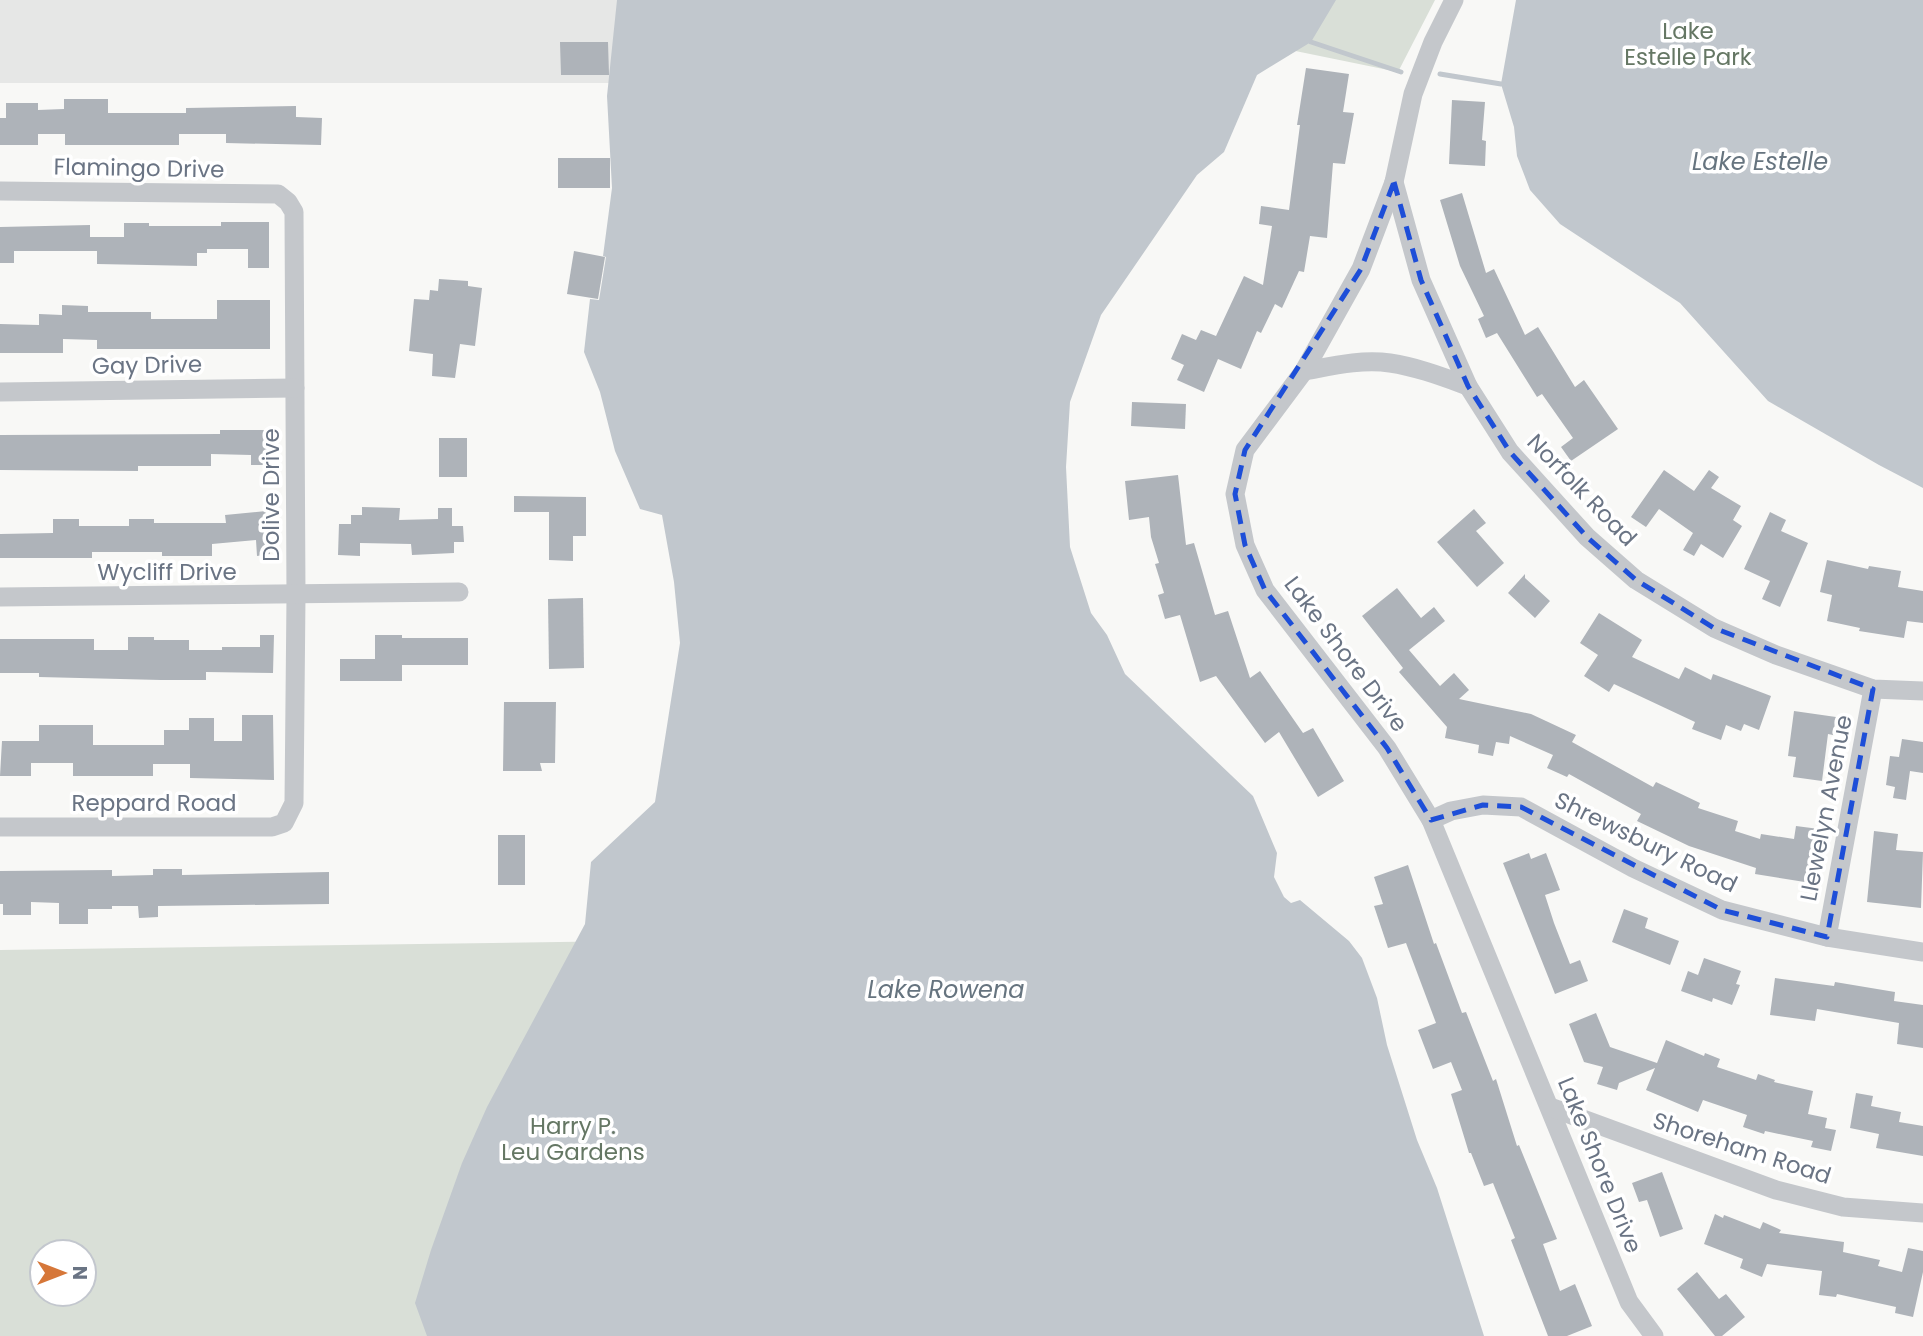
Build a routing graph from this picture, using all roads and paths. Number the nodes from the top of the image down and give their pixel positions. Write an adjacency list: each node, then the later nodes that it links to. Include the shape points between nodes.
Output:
1 (1454, 0): 2 (street, Lake Shore Drive, via 1413,94)
2 (1394, 182): 5 (street, Lake Shore Drive, via 1361,269); 6 (street, Norfolk Road, via 1421,280)
3 (0, 191): 4 (street, Flamingo Drive)
4 (278, 194): 7 (street, Dolive Drive, via 294,212)
5 (1304, 371): 6 (street, via 1389,363); 15 (street, Lake Shore Drive, via 1245,450 1235,494 1245,545 1265,590 1387,748)
6 (1468, 386): 12 (street, Norfolk Road, via 1510,452 1587,537 1636,580 1714,628)
7 (295, 388): 8 (street, Gay Drive); 10 (street, Dolive Drive)
8 (0, 392)
9 (459, 592): 10 (street, Wycliff Drive)
10 (296, 596): 11 (street, Wycliff Drive); 14 (street, Dolive Drive)
11 (0, 597)
12 (1873, 689): 13 (street, Norfolk Road); 17 (street, Llewelyn Avenue)
13 (1923, 691)
14 (294, 803): 16 (street, Reppard Road, via 284,823 272,827)
15 (1431, 820): 17 (street, Shrewsbury Road, via 1483,805 1521,807 1722,910); 19 (street, Lake Shore Drive)
16 (0, 827)
17 (1827, 937): 18 (street, Shrewsbury Road)
18 (1923, 952)
19 (1550, 1107): 20 (street, Shoreham Road, via 1776,1190 1843,1207); 21 (street, Lake Shore Drive, via 1629,1302)
20 (1923, 1213)
21 (1654, 1336)

